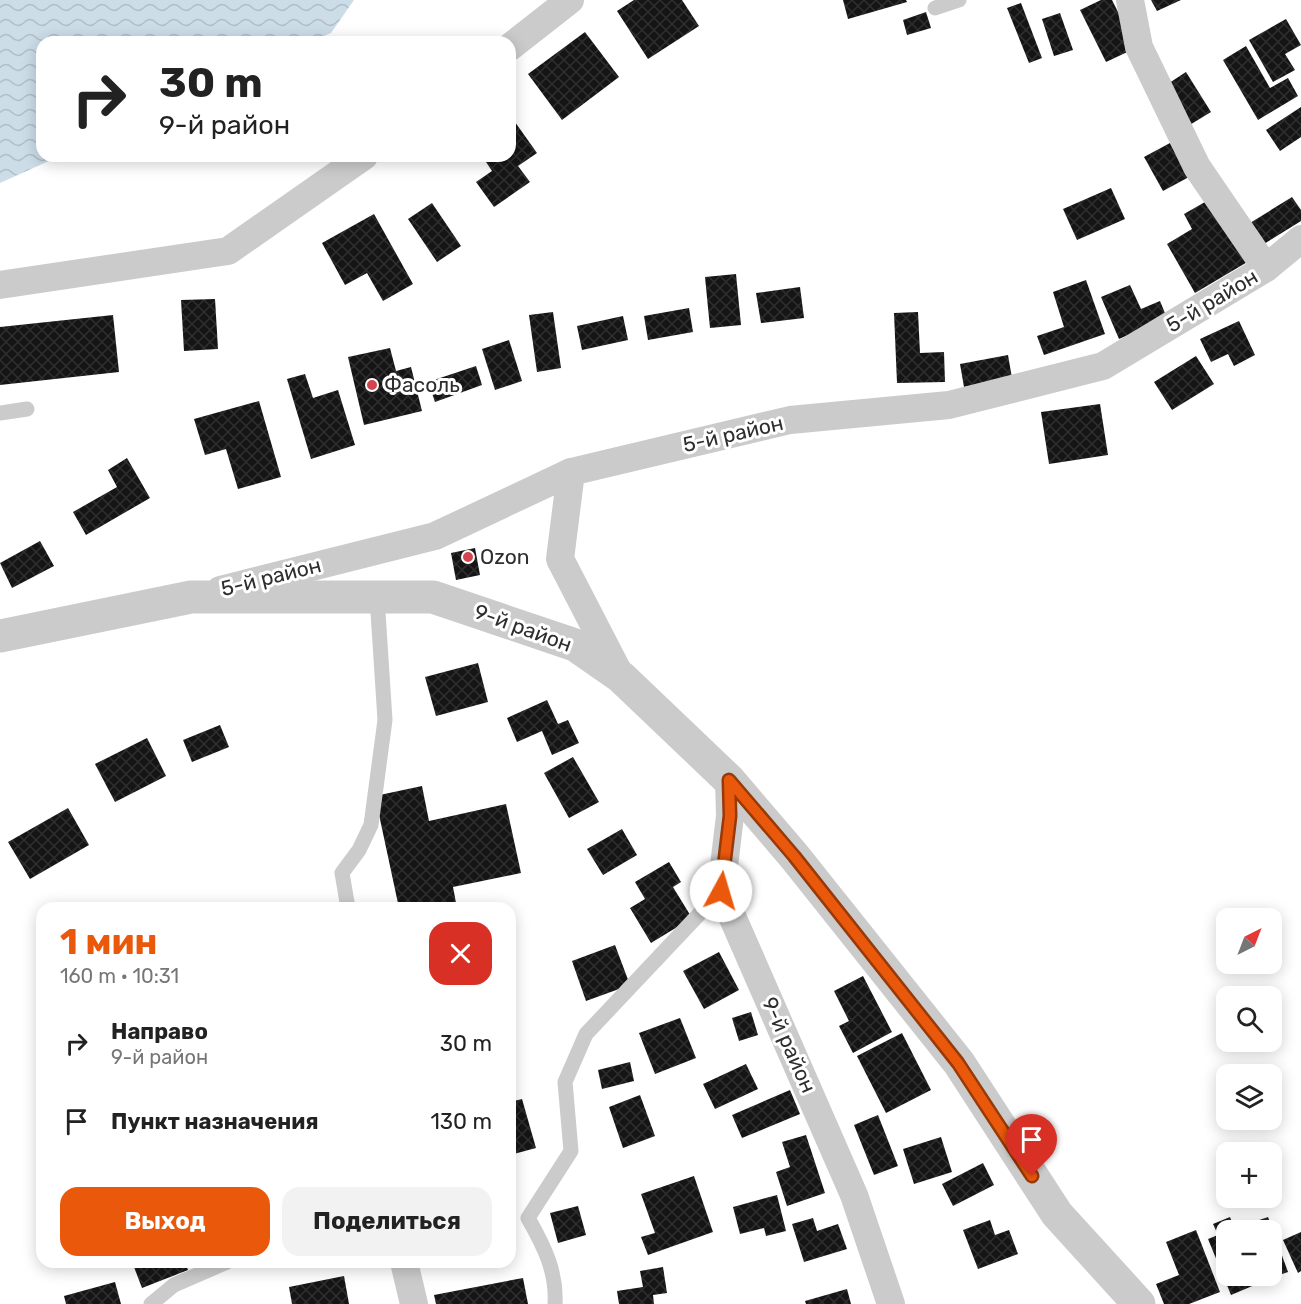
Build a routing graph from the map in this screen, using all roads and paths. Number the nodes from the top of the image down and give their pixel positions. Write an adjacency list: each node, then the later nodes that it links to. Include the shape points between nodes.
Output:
1 (570, 0): 5 (street)
2 (958, 0): 4 (lane)
3 (1130, 0): 8 (street, 5-й район, via 1139,48 1197,167)
4 (935, 8)
5 (516, 42)
6 (355, 162): 9 (street, via 228,251)
7 (1301, 239): 8 (street, 5-й район)
8 (1266, 268): 12 (street, 5-й район, via 1103,366 949,405 790,420)
9 (0, 285)
10 (27, 410): 11 (lane)
11 (0, 413)
12 (571, 472): 13 (street, 5-й район, via 435,536); 16 (street, via 560,559)
13 (192, 597): 14 (street, 5-й район); 15 (street, 5-й район)
14 (377, 597): 16 (street, 9-й район, via 433,597 575,645); 19 (lane, via 385,720 371,825 342,873)
15 (0, 636)
16 (621, 676): 17 (street, 9-й район)
17 (729, 780): 18 (street, via 730,816); 26 (street, 9-й район, via 958,1063 1057,1214)
18 (721, 891): 24 (lane, via 586,1034 565,1082 571,1151 528,1218 556,1282); 25 (street, 9-й район, via 854,1195)
19 (347, 902)
20 (213, 1268): 22 (lane, via 174,1285)
21 (405, 1268): 23 (street)
22 (151, 1304)
23 (414, 1304)
24 (555, 1304)
25 (891, 1304)
26 (1139, 1304)

